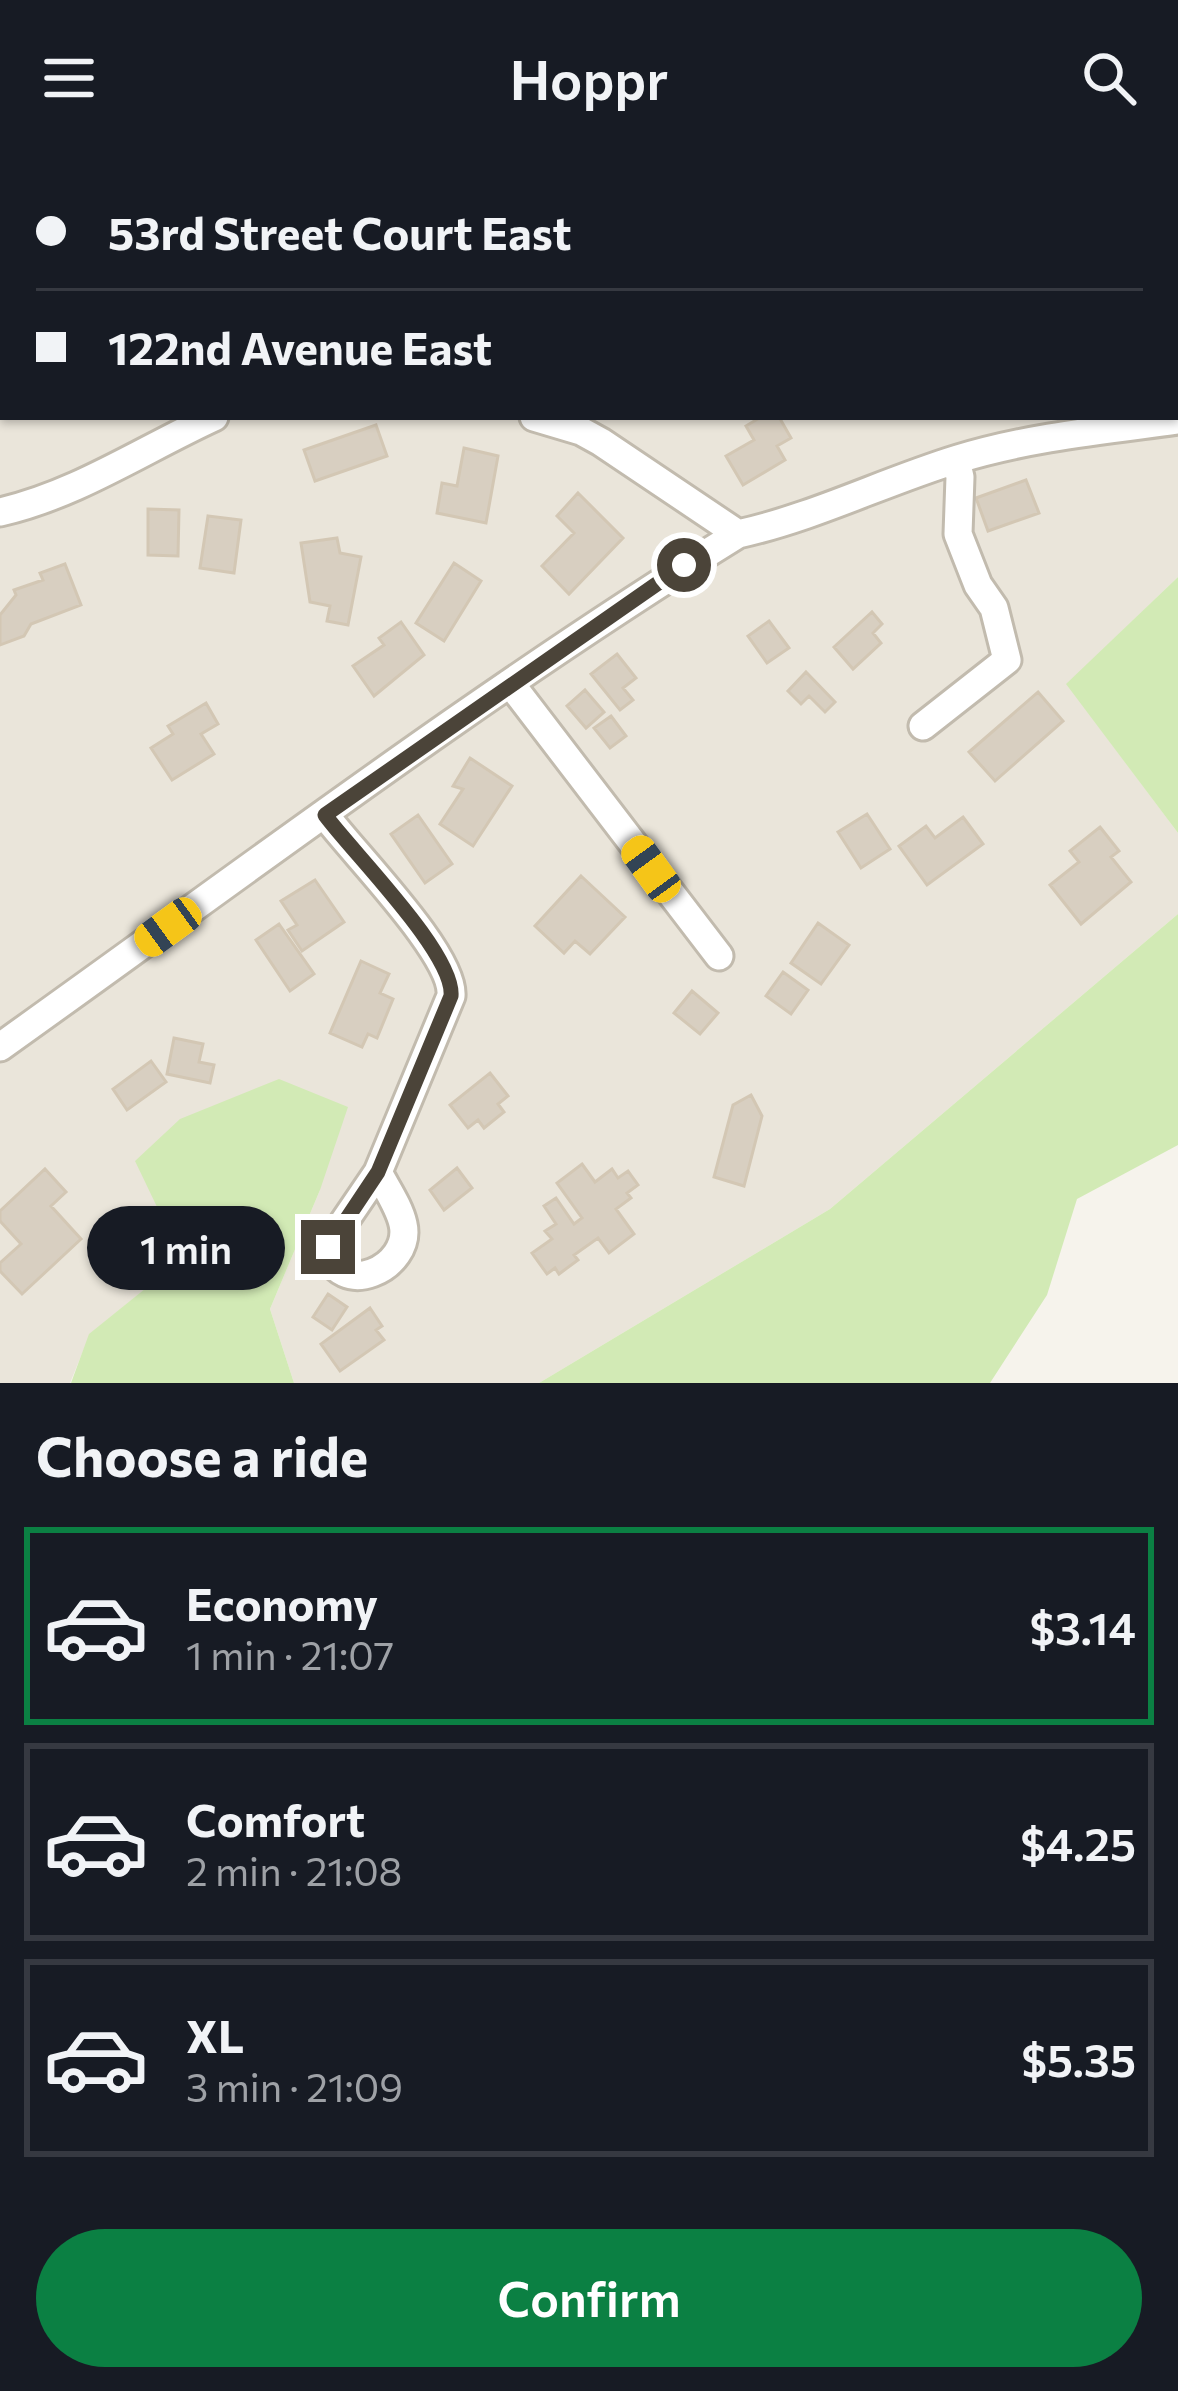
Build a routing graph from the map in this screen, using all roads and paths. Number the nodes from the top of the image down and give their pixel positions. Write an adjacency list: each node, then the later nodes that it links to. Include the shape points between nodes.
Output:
1 (208, 420): 5 (street)
2 (544, 420): 6 (street, via 601,442)
3 (1178, 420): 4 (street)
4 (956, 460): 6 (street, via 795,521); 8 (street, via 958,534 994,608 1007,660)
5 (0, 512)
6 (738, 534): 7 (street)
7 (510, 683): 9 (street); 10 (street)
8 (923, 726)
9 (325, 815): 11 (street); 12 (street, via 428,940 452,984)
10 (719, 956)
11 (0, 1047)
12 (378, 1172)

